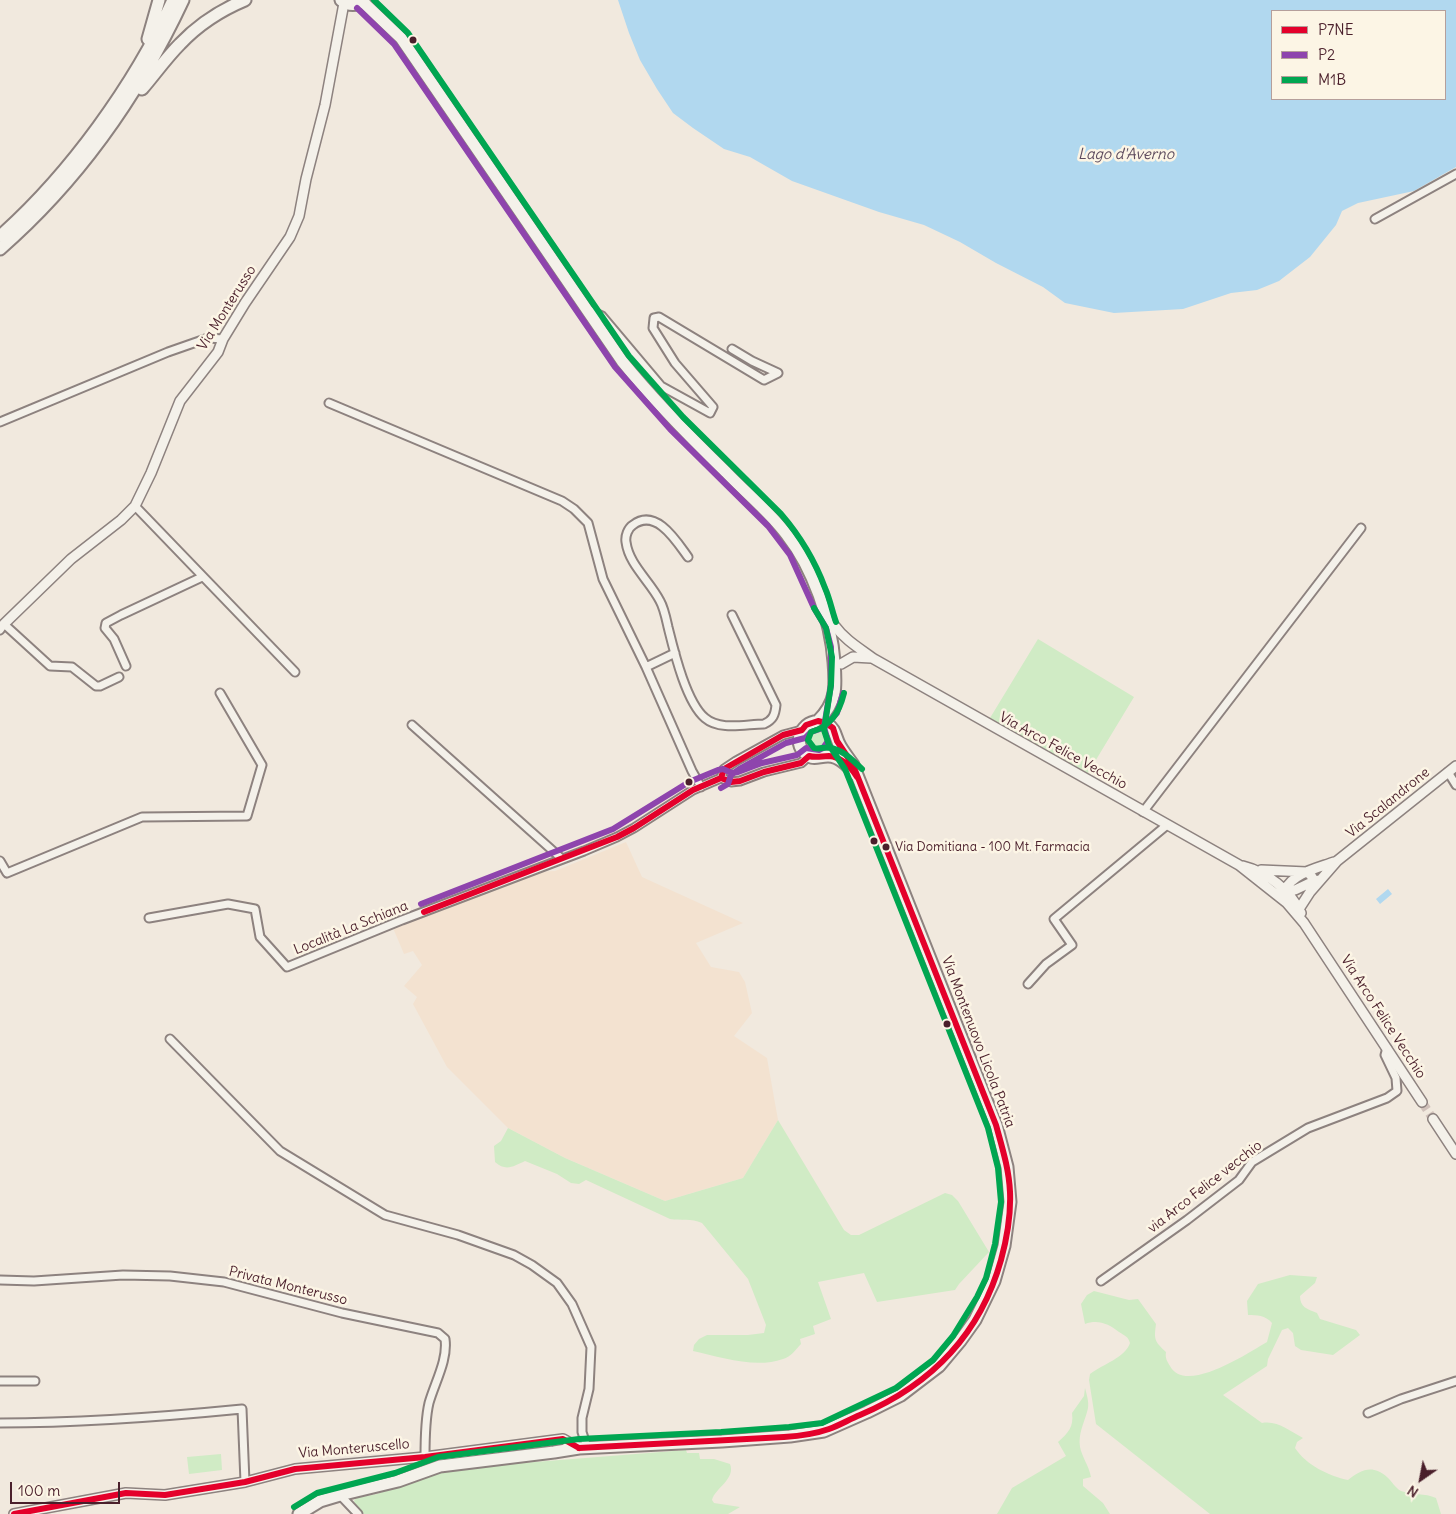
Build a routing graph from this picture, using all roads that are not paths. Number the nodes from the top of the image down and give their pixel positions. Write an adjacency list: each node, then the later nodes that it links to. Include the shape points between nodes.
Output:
1 (159, 0): 7 (main road, via 148,36)
2 (173, 0): 7 (main road)
3 (183, 0): 8 (main road, via 163,42)
4 (245, 0): 8 (main road, via 201,25 180,44 143,88)
5 (343, 1): 6 (main road, via 354,5); 14 (street, Via Monterusso, via 325,104 296,226)
6 (363, 1): 13 (main road, via 401,38)
7 (148, 48): 11 (main road, via 82,147)
8 (130, 97): 12 (main road, via 82,162)
9 (1456, 174): 10 (street)
10 (1375, 219)
11 (0, 236)
12 (0, 250)
13 (586, 308): 15 (street, via 602,316 661,386 710,413 713,407 675,363 653,328 654,318 659,317 764,380 778,373); 22 (main road, via 650,396 787,535 805,564)
14 (223, 339): 17 (street, via 208,338 168,352); 18 (street, Via Monterusso, via 218,352 180,401)
15 (732, 349)
16 (329, 403): 32 (street, via 562,501 574,509 588,523 603,579)
17 (0, 422)
18 (135, 506): 21 (street); 25 (street, Via Monterusso, via 71,559)
19 (1361, 528): 49 (street)
20 (688, 558): 28 (street, via 660,523 644,520 632,525 627,532 628,550 661,602)
21 (202, 577): 31 (street, via 106,623 105,628 114,639); 33 (street)
22 (822, 604): 24 (main road); 27 (main road)
23 (732, 615): 28 (street, via 776,705 775,715 770,721 764,724 718,725 705,718 689,694)
24 (834, 625): 26 (street, Via Arco Felice Vecchio); 27 (main road)
25 (2, 627): 34 (street, via 50,666 72,667 96,686)
26 (853, 645): 27 (street); 29 (street, Via Arco Felice Vecchio)
27 (835, 648): 30 (main road); 36 (main road, via 835,691 830,708)
28 (675, 653): 32 (street)
29 (874, 659): 30 (street, Via Arco Felice Vecchio, via 853,657); 49 (street, Via Arco Felice Vecchio)
30 (841, 664): 37 (main road)
31 (126, 666)
32 (646, 667): 48 (street)
33 (295, 672)
34 (119, 677)
35 (220, 693): 52 (street, via 262,765 247,816 142,817 7,873)
36 (818, 721): 37 (main road); 39 (main road)
37 (833, 722): 40 (main road, Via Montenuovo Licola Patria)
38 (412, 725): 51 (street)
39 (802, 730): 41 (main road, via 799,740); 46 (street, Località La Schiana, via 783,735 736,761 724,769)
40 (837, 741): 42 (main road); 45 (main road, Via Montenuovo Licola Patria)
41 (809, 756): 42 (main road, via 818,759); 46 (street, Località La Schiana, via 800,763 740,781)
42 (828, 756): 45 (main road, Via Montenuovo Licola Patria, via 841,761)
43 (1456, 766): 44 (street, Via Scalandrone)
44 (1448, 772): 47 (street); 53 (street, Via Scalandrone)
45 (856, 775): 80 (main road, Via Montenuovo Licola Patria, via 996,1125 1007,1167 1010,1202 1004,1246 994,1281 975,1320 938,1366 901,1395 824,1431 722,1442)
46 (721, 778): 48 (street, Località La Schiana)
47 (1456, 785)
48 (701, 786): 51 (street, Località La Schiana, via 617,838)
49 (1143, 812): 50 (street, Via Arco Felice Vecchio)
50 (1167, 825): 54 (street, Via Arco Felice Vecchio); 66 (street, via 1054,919 1072,945 1046,964)
51 (562, 859): 64 (street, Località La Schiana, via 287,967 260,937 255,909 228,904)
52 (0, 861)
53 (1337, 861): 56 (street); 57 (street)
54 (1239, 865): 55 (street); 58 (street)
55 (1253, 869): 56 (street); 60 (street)
56 (1307, 872): 59 (street); 60 (street, via 1290,882)
57 (1326, 873): 59 (street); 61 (street)
58 (1263, 882): 60 (street); 62 (street)
59 (1313, 882): 60 (street, via 1295,890); 61 (street)
60 (1285, 890): 62 (street); 63 (street)
61 (1310, 892): 63 (street)
62 (1287, 903): 65 (street)
63 (1299, 909): 65 (street)
64 (149, 918)
65 (1304, 923): 68 (street, Via Arco Felice Vecchio)
66 (1028, 984)
67 (170, 1039): 80 (street, via 280,1151 384,1215 458,1235 514,1255 557,1283 572,1304 591,1347 589,1389 582,1418)
68 (1387, 1048): 69 (street, Via Arco Felice Vecchio); 73 (street, via Arco Felice vecchio, via 1385,1055 1396,1078 1397,1091 1387,1098 1308,1128 1252,1162 1238,1180)
69 (1422, 1102)
70 (1433, 1119): 71 (street)
71 (1456, 1154)
72 (0, 1280): 82 (street, Privata Monterusso, via 123,1275 224,1282 438,1334 445,1339 446,1349 429,1404)
73 (1101, 1281)
74 (0, 1381): 76 (street)
75 (1456, 1381): 77 (street)
76 (35, 1382)
77 (1368, 1413)
78 (0, 1423): 83 (street, via 138,1419 242,1409)
79 (552, 1440): 80 (street, Via Monteruscello, via 563,1439); 81 (street, via 560,1442); 82 (street, Via Monteruscello)
80 (583, 1447): 81 (main road, Via Montenuovo Licola Patria)
81 (554, 1452): 84 (main road, Via Montenuovo Licola Patria, via 440,1466 398,1481)
82 (426, 1457): 83 (street, Via Monteruscello, via 295,1469)
83 (246, 1482): 85 (street, Via Monteruscello, via 165,1495 126,1493)
84 (340, 1495): 86 (main road, Via Montenuovo Licola Patria, via 320,1501); 87 (street)
85 (14, 1514)
86 (299, 1514)
87 (358, 1514)

